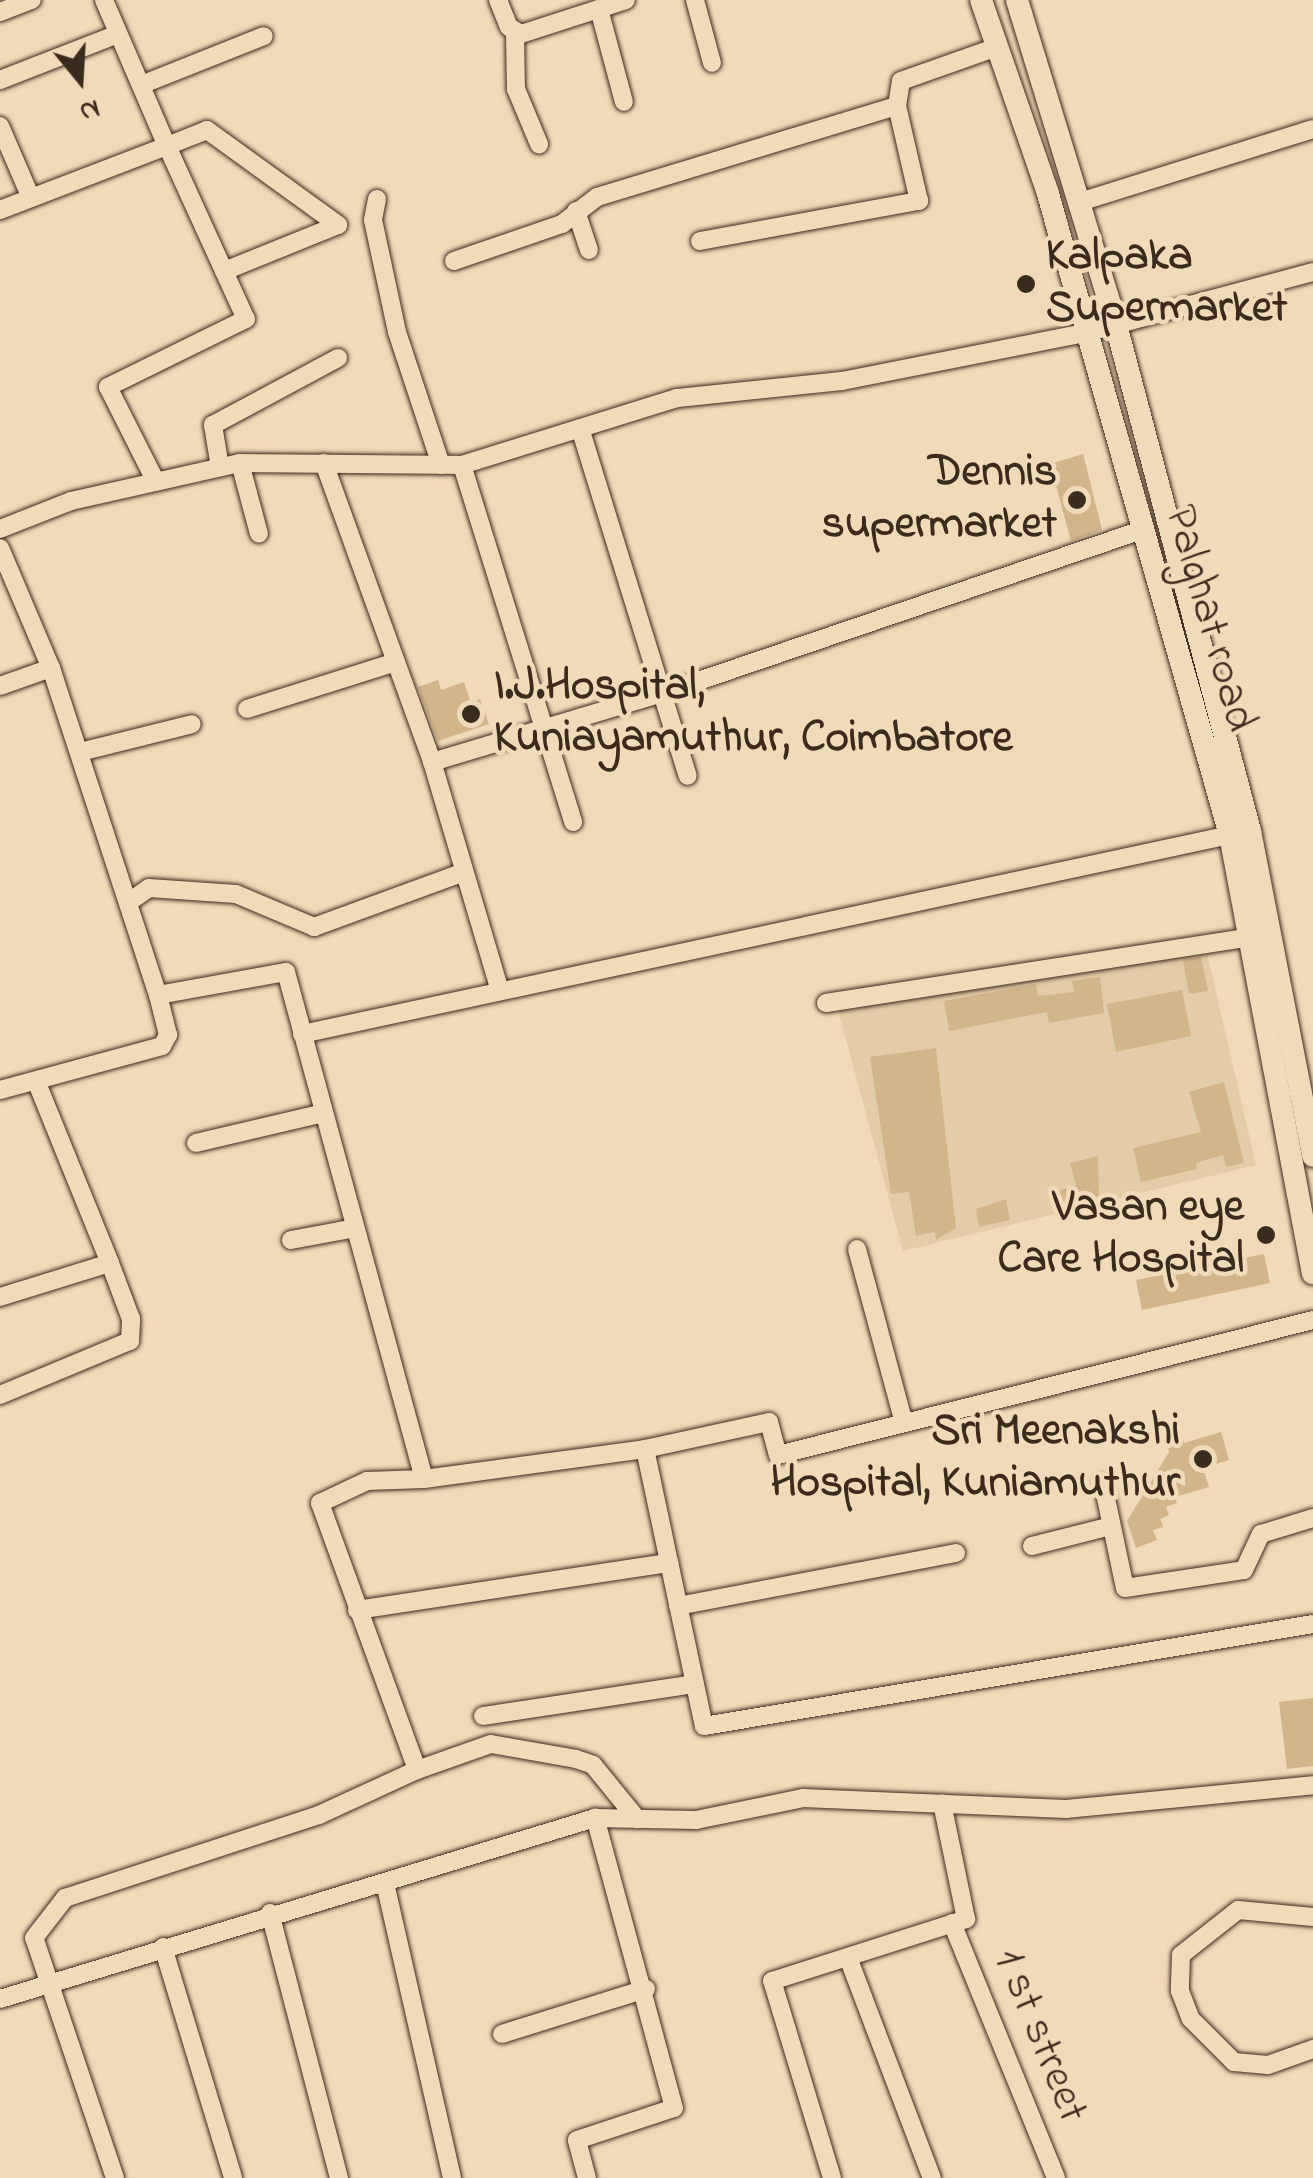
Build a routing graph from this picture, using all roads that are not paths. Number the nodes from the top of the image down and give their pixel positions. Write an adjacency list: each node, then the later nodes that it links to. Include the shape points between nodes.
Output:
1 (32, 0): 9 (street)
2 (104, 0): 10 (street)
3 (498, 0): 11 (street)
4 (626, 0): 8 (street)
5 (694, 0): 14 (street)
6 (980, 0): 13 (main road, Palghat road)
7 (1017, 0): 25 (main road, Palghat road)
8 (599, 9): 11 (street); 17 (street)
9 (0, 12)
10 (118, 34): 15 (street); 16 (street)
11 (514, 34): 21 (street, via 516,89)
12 (264, 36): 16 (street)
13 (997, 47): 18 (street, via 901,81); 34 (main road, Palghat road)
14 (712, 62)
15 (0, 80)
16 (141, 86): 22 (street)
17 (624, 102)
18 (896, 106): 27 (street, via 597,197); 28 (street, via 919,200)
19 (1313, 129): 25 (street)
20 (2, 134): 23 (street)
21 (539, 144)
22 (167, 146): 23 (street); 31 (street); 31 (street, via 207,130 338,224)
23 (32, 198): 26 (street)
24 (377, 199): 39 (street, via 373,220 397,332)
25 (1080, 202): 33 (main road, Palghat road)
26 (0, 210)
27 (576, 211): 29 (street); 30 (street, via 562,224)
28 (700, 241)
29 (589, 250)
30 (454, 261)
31 (224, 272): 42 (street, via 246,319 108,386)
32 (1313, 272): 33 (street)
33 (1114, 321): 34 (street); 70 (main road, Palghat road, via 1272,922)
34 (1089, 332): 36 (street, via 842,381 677,398); 44 (main road, Palghat road)
35 (338, 358): 41 (street, via 213,426)
36 (580, 428): 40 (street); 50 (street)
37 (240, 463): 38 (street); 41 (street); 45 (street)
38 (324, 464): 39 (street); 47 (street)
39 (441, 464): 40 (street)
40 (462, 465): 53 (street)
41 (220, 467): 42 (street)
42 (156, 482): 43 (street, via 71,500)
43 (1, 525)
44 (1140, 530): 50 (street); 58 (main road, Palghat road)
45 (259, 534)
46 (0, 548): 48 (street)
47 (396, 662): 51 (street); 55 (street)
48 (51, 668): 49 (street); 54 (street)
49 (0, 686)
50 (666, 692): 53 (street); 56 (street)
51 (247, 709)
52 (192, 724): 54 (street)
53 (544, 728): 55 (street); 57 (street)
54 (80, 752): 60 (street)
55 (432, 762): 59 (street)
56 (688, 776)
57 (573, 822)
58 (1230, 835): 61 (main road, Palghat road); 62 (street)
59 (464, 872): 60 (street, via 314,927 236,894 149,888); 62 (street)
60 (129, 902): 63 (street)
61 (1251, 937): 64 (street); 71 (main road, Palghat road)
62 (500, 990): 65 (street)
63 (158, 995): 65 (street, via 286,972); 66 (street, via 168,1034 162,1046)
64 (826, 1003)
65 (302, 1034): 68 (street)
66 (36, 1081): 67 (street); 75 (street)
67 (0, 1090)
68 (324, 1113): 69 (street); 72 (street)
69 (196, 1142)
70 (1313, 1156)
71 (1307, 1201): 76 (main road, Palghat road)
72 (355, 1228): 73 (street); 82 (street)
73 (291, 1240)
74 (857, 1249): 80 (street)
75 (110, 1263): 77 (street); 79 (street, via 131,1319 130,1341)
76 (1313, 1273)
77 (0, 1298)
78 (1313, 1320): 80 (street)
79 (0, 1395)
80 (904, 1423): 81 (street, via 778,1455 769,1422)
81 (645, 1449): 82 (street); 88 (street)
82 (424, 1479): 90 (street, via 368,1481 320,1502)
83 (1103, 1484): 85 (street)
84 (1313, 1518): 85 (street, via 1260,1534 1244,1570 1125,1588)
85 (1110, 1526): 86 (street)
86 (1032, 1546)
87 (956, 1553): 89 (street)
88 (669, 1563): 89 (street); 90 (street)
89 (678, 1606): 92 (street)
90 (357, 1610): 94 (street)
91 (1313, 1624): 92 (street, via 704,1726)
92 (696, 1684): 93 (street)
93 (483, 1716)
94 (417, 1770): 98 (street, via 491,1744 576,1759 593,1765); 105 (street, via 319,1815 66,1898 34,1938)
95 (1313, 1785): 96 (street, via 1066,1809)
96 (942, 1803): 98 (street, via 803,1798 696,1820); 102 (street, via 966,1918)
97 (595, 1818): 98 (street); 99 (street); 106 (street)
98 (638, 1819)
99 (385, 1882): 100 (street); 113 (street)
100 (270, 1914): 103 (street); 112 (street)
101 (1313, 1916): 109 (street, via 1238,1910 1181,1955 1180,1991 1190,2018 1234,2062 1268,2064)
102 (952, 1923): 104 (street); 117 (street, 1 st street)
103 (163, 1947): 105 (street); 111 (street)
104 (849, 1960): 115 (street, via 772,1982); 116 (street)
105 (46, 1984): 107 (street); 110 (street)
106 (646, 1989): 108 (street); 114 (street, via 674,2108 577,2140)
107 (0, 1999)
108 (502, 2034)
109 (1313, 2049)
110 (112, 2177)
111 (232, 2178)
112 (339, 2178)
113 (452, 2178)
114 (588, 2178)
115 (832, 2178)
116 (932, 2178)
117 (1056, 2178)

